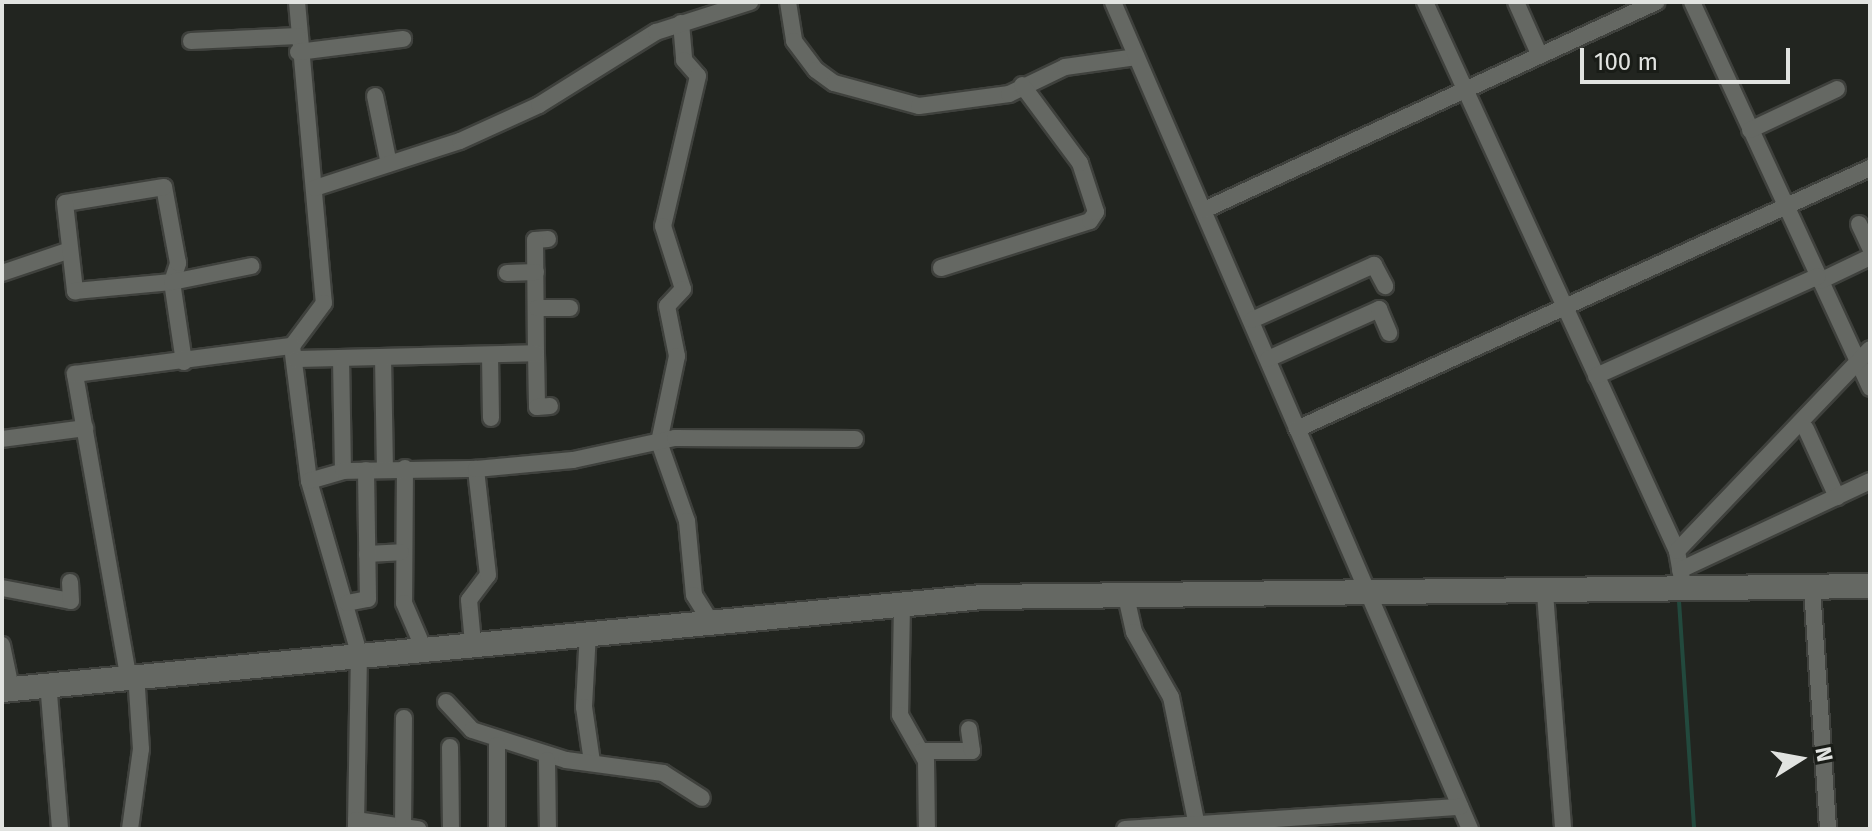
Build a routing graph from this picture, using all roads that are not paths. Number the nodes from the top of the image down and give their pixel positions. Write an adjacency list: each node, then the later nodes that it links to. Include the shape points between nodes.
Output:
1 (297, 2): 12 (street)
2 (750, 2): 9 (street)
3 (788, 2): 15 (street, via 802,56 834,83 939,106)
4 (1113, 2): 14 (street)
5 (1425, 2): 16 (street)
6 (1516, 2): 13 (street)
7 (1657, 2): 13 (street)
8 (1692, 2): 19 (street)
9 (681, 23): 20 (street, via 637,41 539,105); 61 (street, via 684,60 698,76 663,226 683,289 667,306 677,356)
10 (403, 39): 12 (street)
11 (191, 41): 12 (street)
12 (298, 44): 22 (street)
13 (1539, 54): 16 (street)
14 (1136, 57): 15 (street, via 1065,67); 24 (street)
15 (1022, 85): 31 (street, via 1080,163 1096,212 1090,221)
16 (1464, 89): 24 (street); 38 (street)
17 (1837, 89): 19 (street)
18 (375, 96): 20 (street)
19 (1750, 130): 23 (street)
20 (389, 164): 22 (street)
21 (1870, 168): 23 (street)
22 (315, 188): 44 (street, via 324,303)
23 (1786, 207): 35 (street); 38 (street)
24 (1204, 210): 41 (street)
25 (1859, 224): 27 (street)
26 (548, 239): 32 (street, via 535,240)
27 (1870, 248)
28 (67, 251): 33 (street); 36 (street, via 75,291); 36 (street, via 65,203 164,187 178,263)
29 (1870, 257): 35 (street)
30 (251, 266): 36 (street)
31 (941, 268)
32 (536, 272): 34 (street); 39 (street)
33 (2, 273)
34 (507, 273)
35 (1819, 278): 51 (street); 52 (street)
36 (172, 282): 50 (street)
37 (1385, 286): 41 (street, via 1374,265)
38 (1564, 307): 52 (street); 57 (street)
39 (537, 308): 40 (street); 45 (street)
40 (570, 308)
41 (1252, 320): 49 (street)
42 (1389, 333): 49 (street, via 1379,309)
43 (1870, 349): 51 (street)
44 (294, 352): 48 (street); 50 (street); 67 (street)
45 (536, 353): 46 (street); 54 (street, via 537,407)
46 (490, 355): 47 (street); 55 (street)
47 (383, 357): 48 (street); 62 (street)
48 (341, 358): 66 (street)
49 (1268, 359): 57 (street)
50 (184, 362): 56 (street, via 75,374)
51 (1858, 362): 53 (street); 70 (street)
52 (1596, 376): 70 (street)
53 (1870, 388)
54 (550, 406)
55 (491, 418)
56 (85, 428): 59 (street); 89 (street)
57 (1297, 429): 80 (street)
58 (1806, 429): 69 (street)
59 (2, 439)
60 (855, 439): 61 (street)
61 (659, 442): 64 (street); 83 (street, via 687,521 694,595)
62 (385, 468): 63 (street); 65 (street)
63 (405, 468): 64 (street); 71 (street)
64 (476, 469): 85 (street, via 488,575 469,600)
65 (366, 470): 66 (street); 72 (street)
66 (343, 471): 67 (street)
67 (309, 481): 81 (street)
68 (1870, 481): 69 (street)
69 (1837, 497): 73 (street)
70 (1677, 551): 73 (street)
71 (401, 552): 72 (street); 87 (street, via 404,603)
72 (367, 554): 81 (street, via 368,599)
73 (1682, 580): 76 (street); 79 (street)
74 (70, 582): 77 (street, via 71,601)
75 (1870, 586): 76 (street)
76 (1812, 587): 119 (street)
77 (2, 588)
78 (1125, 592): 80 (street); 82 (street); 102 (street, via 1134,632 1171,697)
79 (1545, 593): 80 (street); 118 (street)
80 (1370, 595): 101 (street)
81 (347, 603): 88 (street)
82 (902, 604): 83 (street); 97 (street, via 900,715)
83 (710, 621): 84 (street)
84 (588, 632): 85 (street); 99 (street, via 584,707)
85 (473, 643): 87 (street)
86 (2, 645): 91 (street)
87 (423, 647): 88 (street)
88 (359, 653): 89 (street); 106 (street)
89 (132, 675): 90 (street); 110 (street, via 141,749)
90 (48, 682): 91 (street); 109 (street, via 60,756)
91 (6, 689)
92 (446, 702): 99 (street, via 472,730)
93 (404, 718): 108 (street)
94 (969, 729): 97 (street, via 972,751)
95 (497, 745): 113 (street)
96 (450, 747): 112 (street)
97 (922, 751): 115 (street)
98 (547, 760): 114 (street)
99 (592, 762): 100 (street, via 663,773)
100 (702, 798)
101 (1457, 801): 103 (street); 117 (street)
102 (1196, 821): 105 (street); 107 (street)
103 (1314, 821): 104 (street)
104 (1267, 822): 105 (street)
105 (1217, 823)
106 (356, 824): 108 (street)
107 (1171, 827): 116 (street)
108 (403, 828): 111 (street)
109 (60, 829)
110 (130, 829)
111 (418, 829)
112 (451, 829)
113 (497, 829)
114 (548, 829)
115 (927, 829)
116 (1126, 829)
117 (1470, 829)
118 (1563, 829)
119 (1828, 829)

